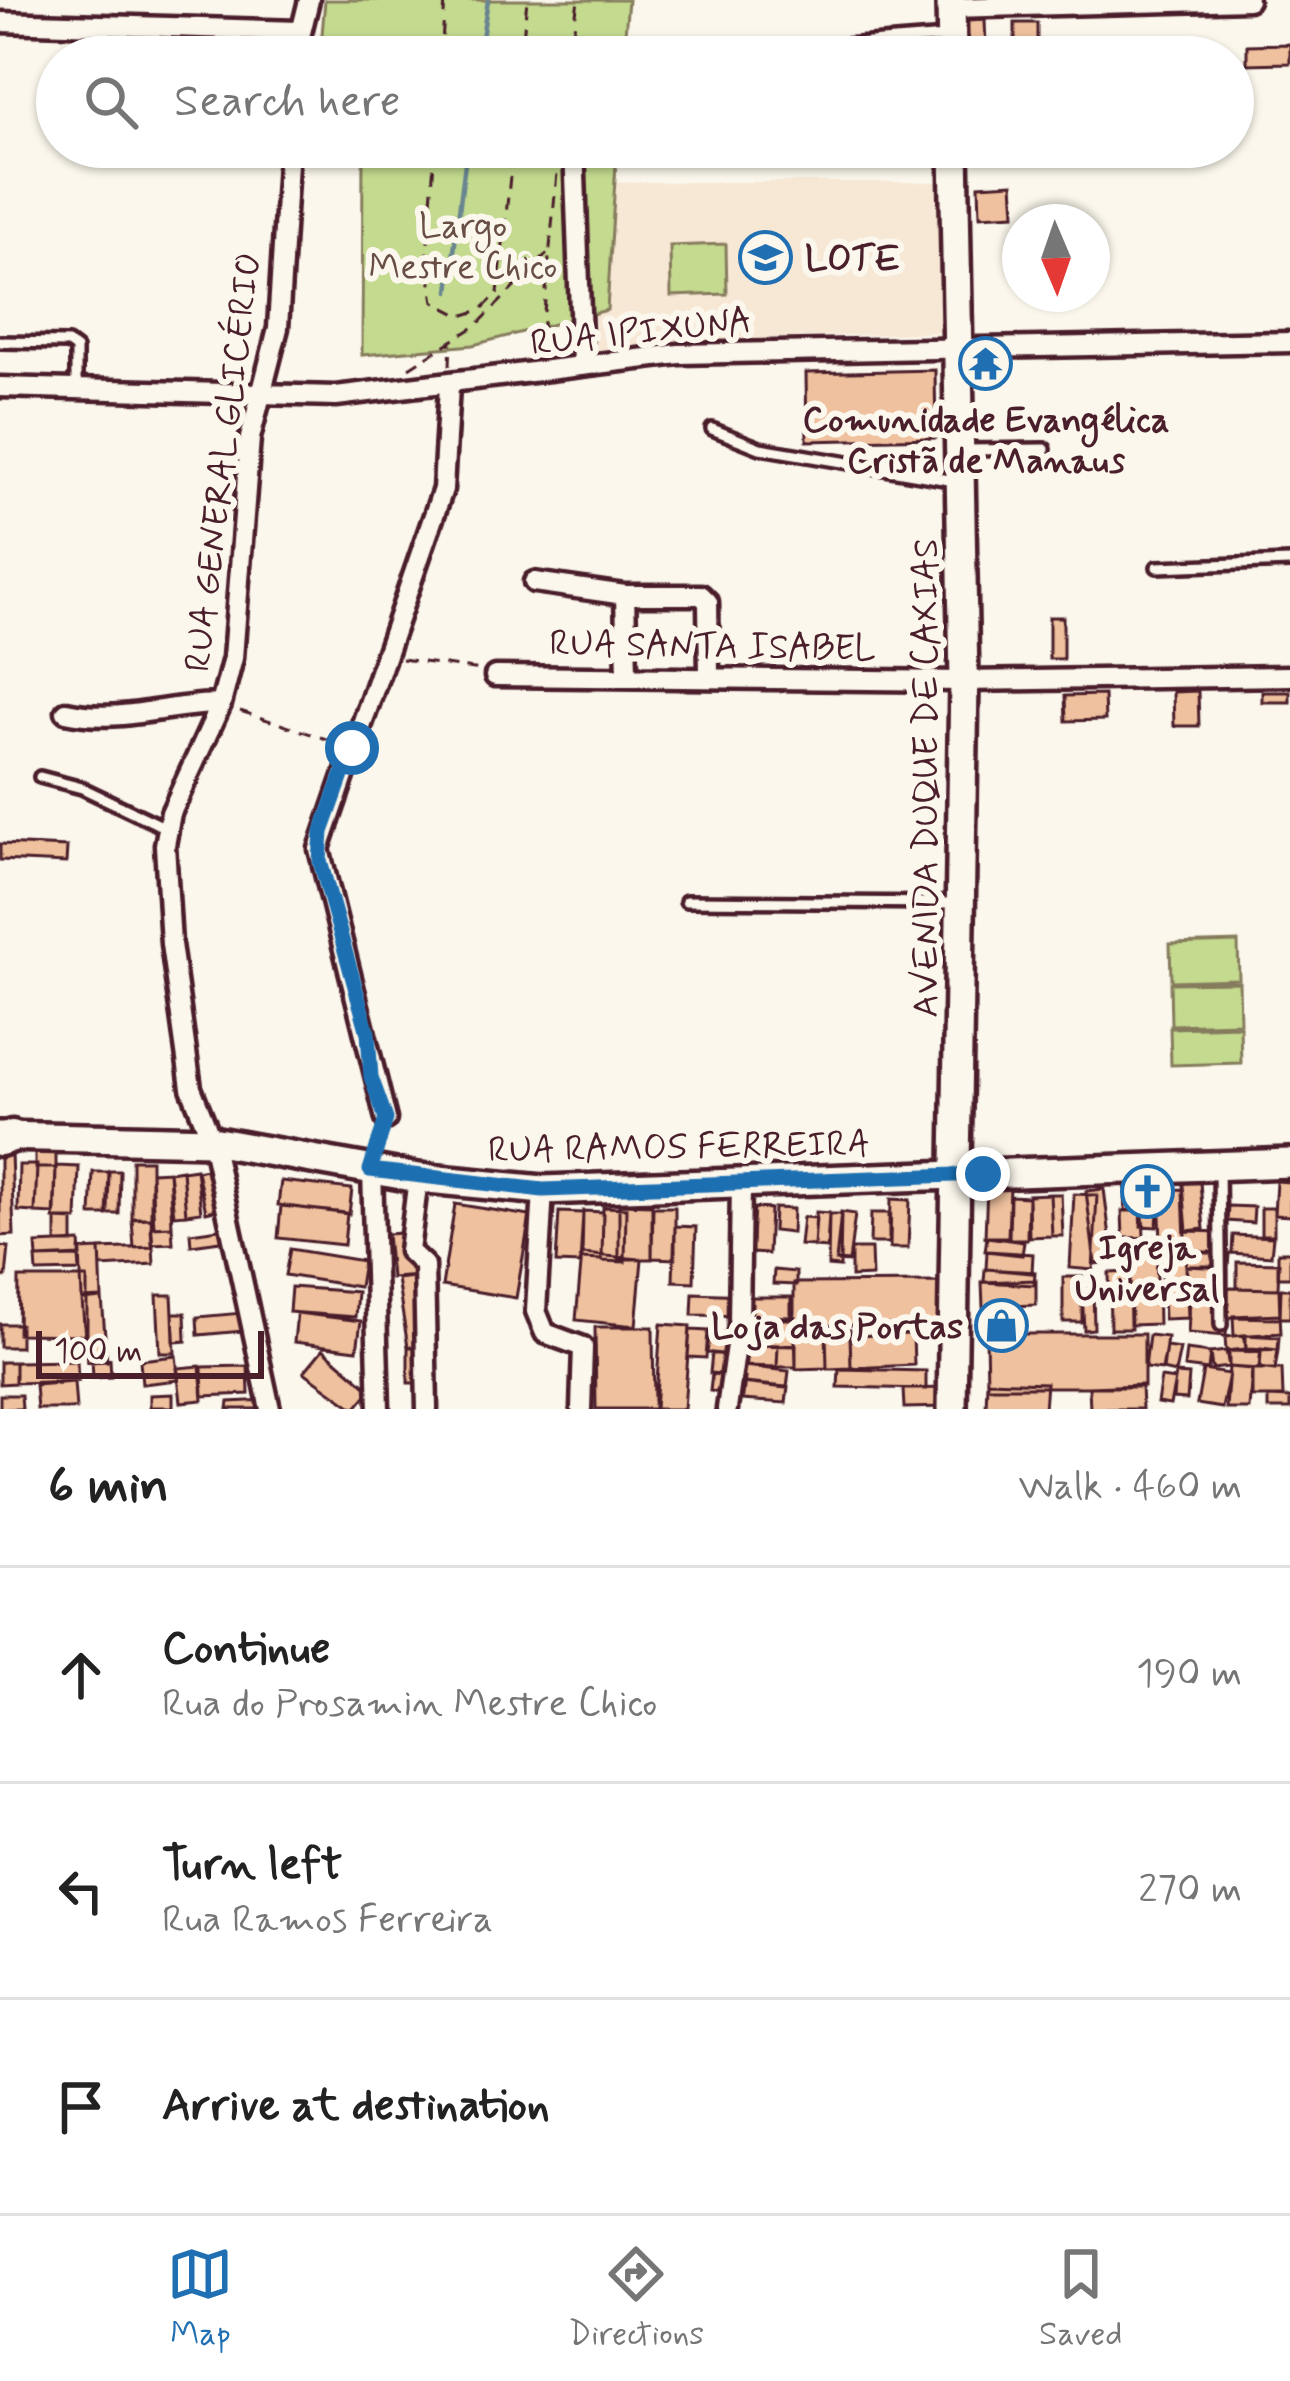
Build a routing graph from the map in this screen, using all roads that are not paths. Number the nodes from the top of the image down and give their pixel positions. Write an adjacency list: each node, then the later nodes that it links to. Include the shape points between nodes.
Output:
1 (309, 0): 5 (street)
2 (1249, 0): 4 (street)
3 (0, 22): 5 (street)
4 (952, 25): 7 (lane)
5 (299, 31): 6 (street)
6 (298, 36)
7 (892, 36)
8 (288, 168): 18 (street, RUA GENERAL GLICÉRIO, via 278,328)
9 (575, 168): 14 (street)
10 (954, 168): 13 (main road, AVENIDA DUQUE DE CAXIAS)
11 (0, 342): 17 (lane, via 76,349)
12 (1290, 342): 13 (street, RUA IPIXUNA)
13 (957, 345): 14 (street, RUA IPIXUNA, via 679,354); 21 (main road, AVENIDA DUQUE DE CAXIAS)
14 (582, 366): 15 (street, RUA IPIXUNA)
15 (449, 386): 18 (street, RUA IPIXUNA); 38 (street, via 443,489 322,832 320,861)
16 (0, 387): 17 (street, RUA IPIXUNA)
17 (76, 390): 18 (street, RUA IPIXUNA)
18 (260, 397): 32 (street, RUA GENERAL GLICÉRIO, via 233,658)
19 (712, 429): 22 (lane, via 760,448)
20 (1045, 449): 21 (lane)
21 (960, 450): 22 (main road, AVENIDA DUQUE DE CAXIAS)
22 (960, 482): 31 (main road, AVENIDA DUQUE DE CAXIAS)
23 (1290, 562): 24 (lane)
24 (1157, 567)
25 (535, 582): 26 (street)
26 (626, 596): 27 (street); 28 (street, via 706,598)
27 (627, 674): 28 (street, RUA SANTA ISABEL); 29 (street, RUA SANTA ISABEL)
28 (709, 674): 31 (street, RUA SANTA ISABEL)
29 (495, 676)
30 (1290, 676): 31 (street, RUA SANTA ISABEL)
31 (964, 681): 37 (main road, AVENIDA DUQUE DE CAXIAS)
32 (221, 704): 33 (street, via 175,704 118,719); 35 (street, RUA GENERAL GLICÉRIO)
33 (66, 712)
34 (40, 777): 35 (lane)
35 (166, 827): 40 (street, RUA GENERAL GLICÉRIO, via 190,1088)
36 (686, 901): 37 (lane)
37 (961, 903): 44 (main road, AVENIDA DUQUE DE CAXIAS)
38 (386, 1119)
39 (4, 1138): 40 (main road, RUA RAMOS FERREIRA)
40 (212, 1141): 43 (main road, RUA RAMOS FERREIRA); 49 (street, RUA GENERAL GLICÉRIO)
41 (1290, 1163): 42 (main road, RUA RAMOS FERREIRA)
42 (1219, 1164): 44 (main road, RUA RAMOS FERREIRA); 48 (lane)
43 (372, 1170): 45 (main road, RUA RAMOS FERREIRA); 50 (street)
44 (957, 1174): 46 (main road, RUA RAMOS FERREIRA); 54 (main road, AVENIDA DUQUE DE CAXIAS)
45 (418, 1178): 47 (main road, RUA RAMOS FERREIRA); 51 (street, via 409,1251 424,1265)
46 (741, 1183): 47 (main road, RUA RAMOS FERREIRA); 53 (street, via 739,1324)
47 (543, 1190): 52 (street, via 536,1311 545,1333 583,1347)
48 (1222, 1325)
49 (270, 1409)
50 (379, 1409)
51 (427, 1409)
52 (581, 1409)
53 (727, 1409)
54 (952, 1409)

